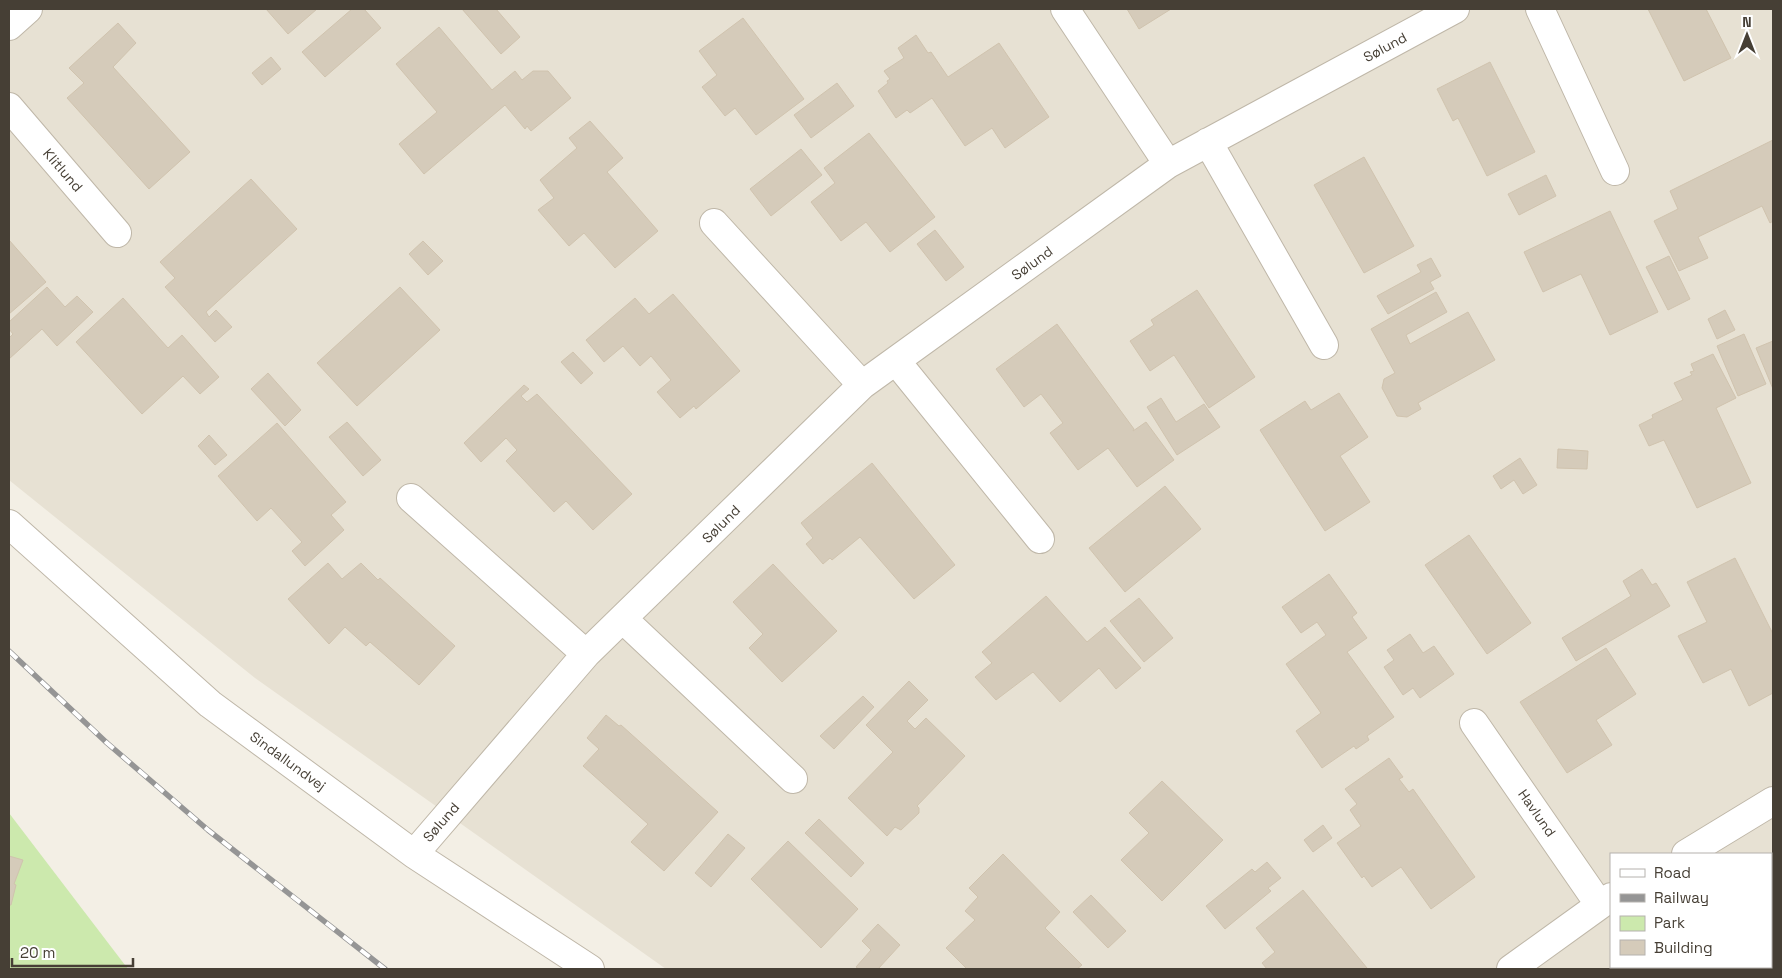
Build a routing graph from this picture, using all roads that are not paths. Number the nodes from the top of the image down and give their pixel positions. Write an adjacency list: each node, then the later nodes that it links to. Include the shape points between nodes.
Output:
1 (28, 9): 5 (street)
2 (1065, 9): 8 (street)
3 (1455, 9): 7 (street, Sølund)
4 (1540, 9): 9 (street)
5 (9, 26)
6 (9, 107): 11 (street, Klitlund)
7 (1208, 142): 8 (street, Sølund); 12 (street)
8 (1168, 164): 13 (street, Sølund)
9 (1615, 170)
10 (714, 223): 14 (street)
11 (117, 233)
12 (1324, 345)
13 (896, 361): 14 (street, Sølund); 17 (street)
14 (862, 386): 18 (street, Sølund)
15 (411, 498): 19 (street)
16 (9, 524): 24 (street, Sindallundvej, via 210,704)
17 (1040, 539)
18 (624, 620): 19 (street, Sølund); 21 (street)
19 (586, 654): 24 (street, Sølund)
20 (1474, 723): 25 (street, Havlund)
21 (793, 779)
22 (1773, 801): 23 (street)
23 (1689, 853)
24 (414, 854): 26 (street, Sindallundvej)
25 (1605, 900): 27 (street, Havlund)
26 (590, 969)
27 (1511, 969)

